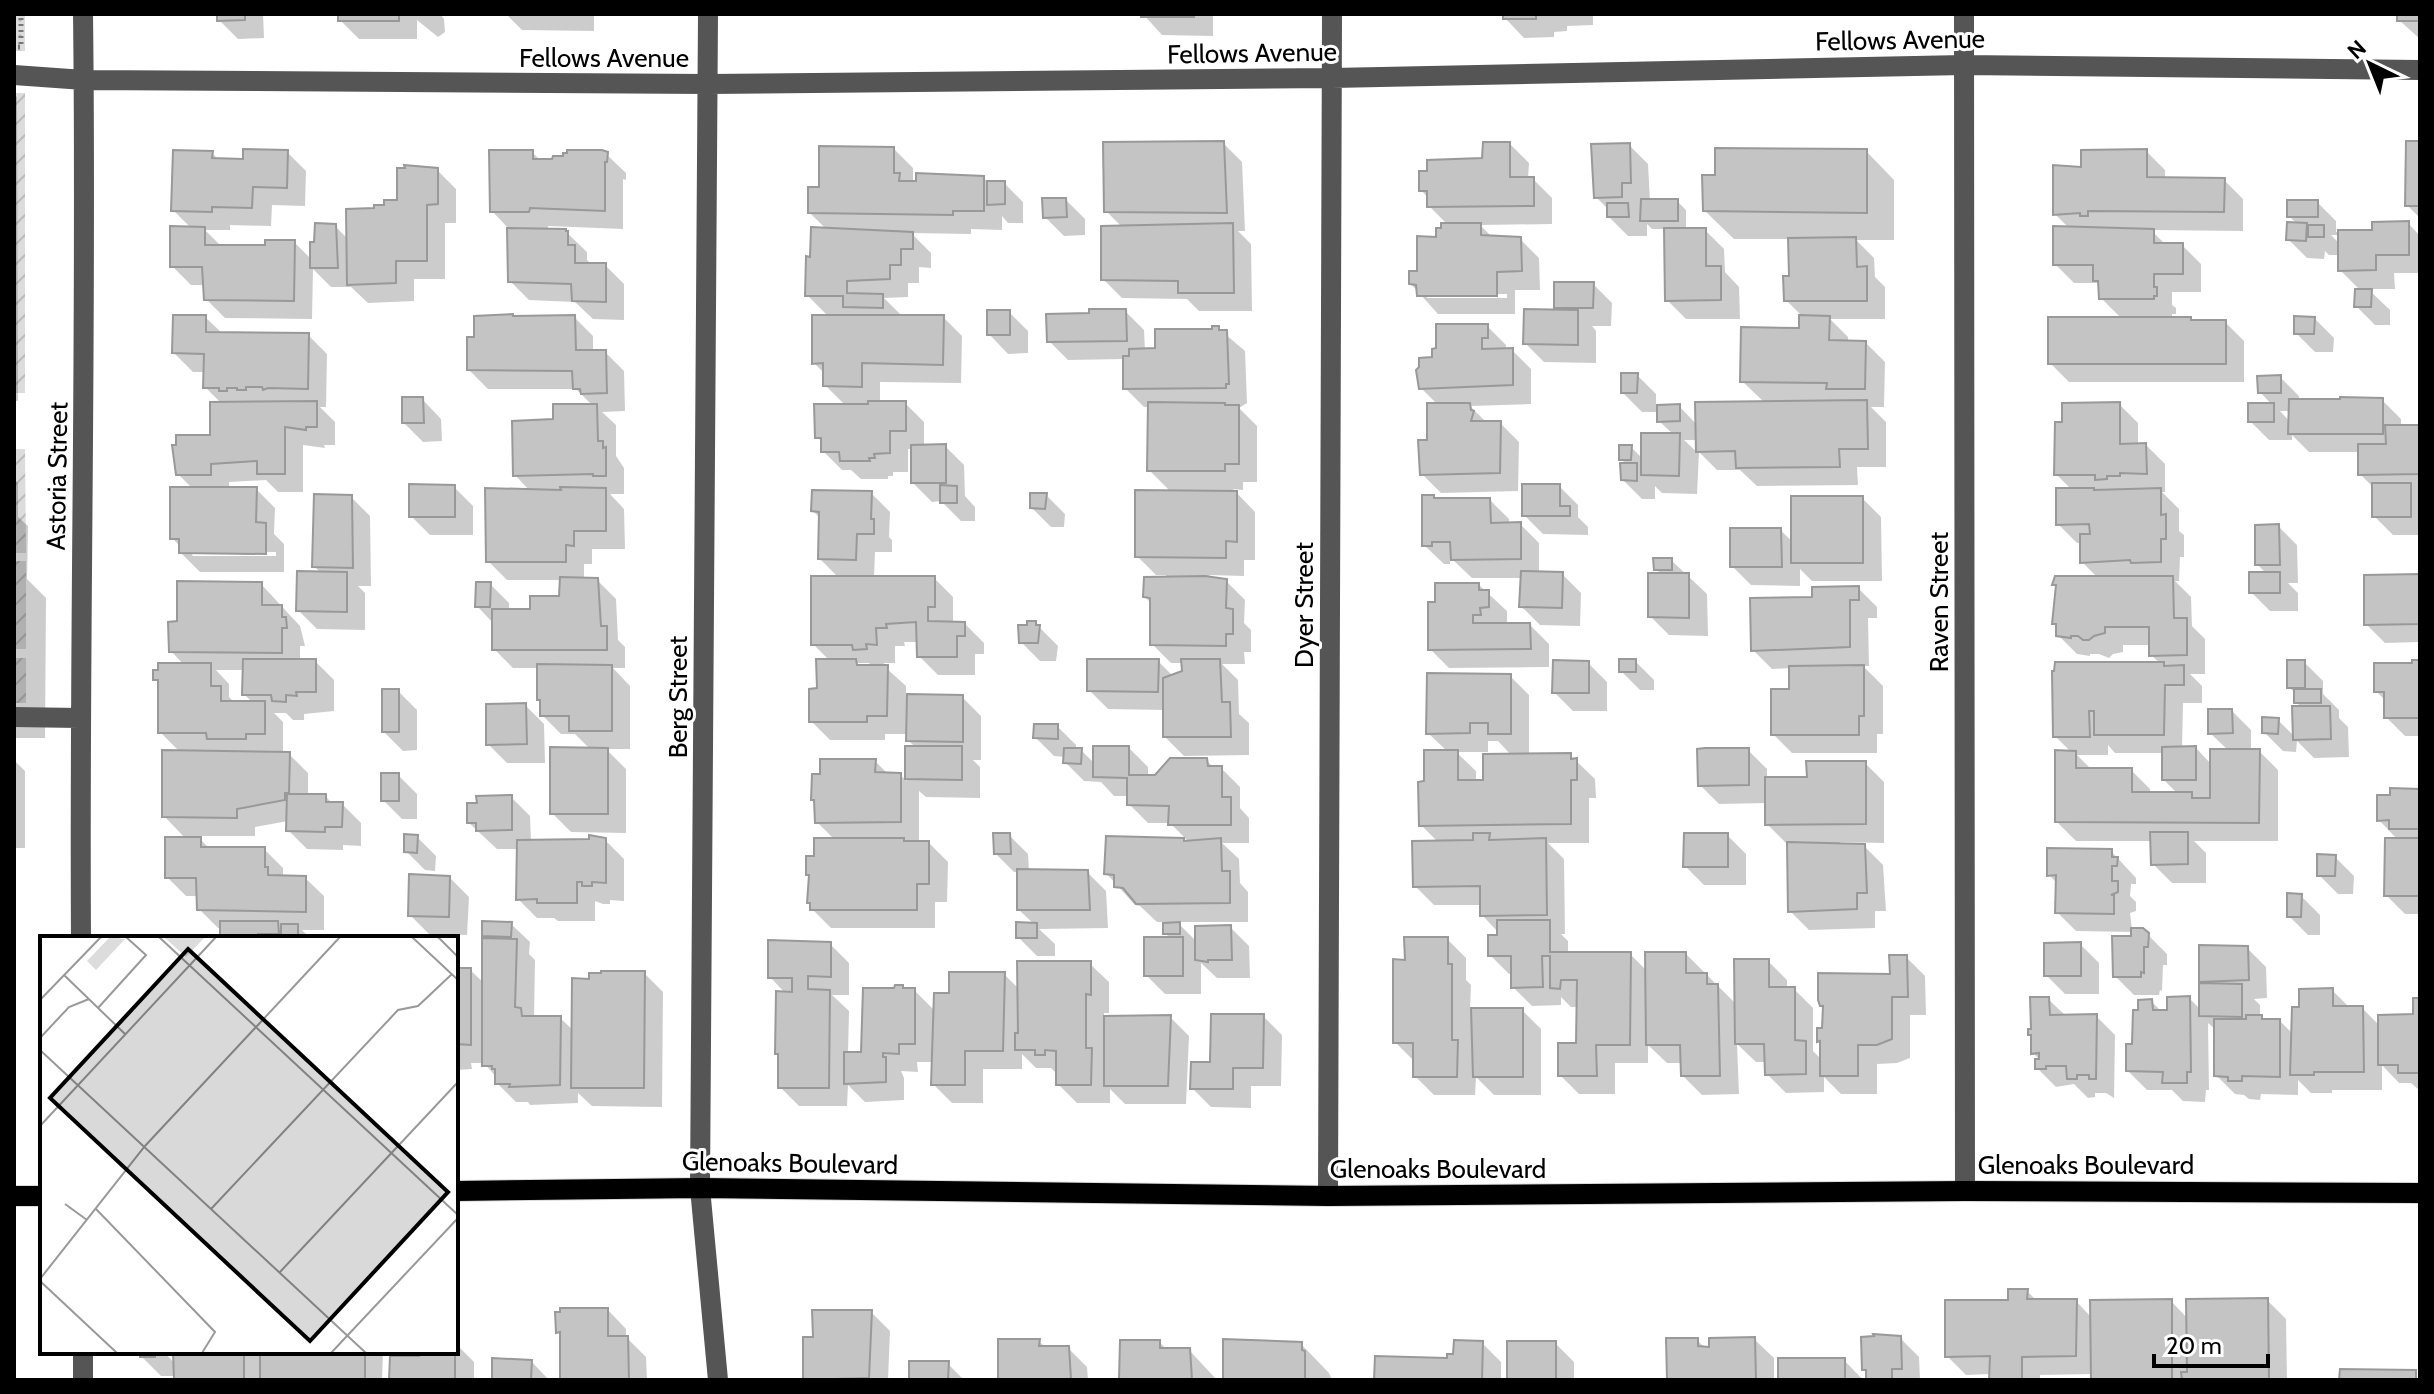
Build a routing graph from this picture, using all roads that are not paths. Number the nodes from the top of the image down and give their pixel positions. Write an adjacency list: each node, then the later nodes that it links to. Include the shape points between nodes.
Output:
1 (83, 14): 9 (street, Astoria Street)
2 (708, 14): 10 (street, Berg Street)
3 (1332, 14): 8 (street, Dyer Street)
4 (1964, 14): 5 (street, Raven Street)
5 (1964, 65): 6 (street, Fellows Avenue); 8 (street, Fellows Avenue); 16 (street, Raven Street)
6 (2420, 70)
7 (14, 75): 9 (street, Fellows Avenue)
8 (1332, 78): 10 (street, Fellows Avenue); 20 (street, Dyer Street)
9 (84, 80): 10 (street, Fellows Avenue); 12 (street, Astoria Street)
10 (708, 84): 14 (street, Berg Street)
11 (14, 717): 12 (street)
12 (79, 718): 13 (street, Astoria Street)
13 (81, 936)
14 (700, 1188): 15 (main road, Glenoaks Boulevard); 20 (main road, Glenoaks Boulevard); 23 (street, Berg Street)
15 (458, 1191)
16 (1965, 1191): 17 (main road, Glenoaks Boulevard); 20 (main road, Glenoaks Boulevard)
17 (2420, 1193)
18 (14, 1196): 19 (main road)
19 (40, 1196)
20 (1328, 1196)
21 (83, 1354): 22 (street)
22 (83, 1380)
23 (718, 1380)

